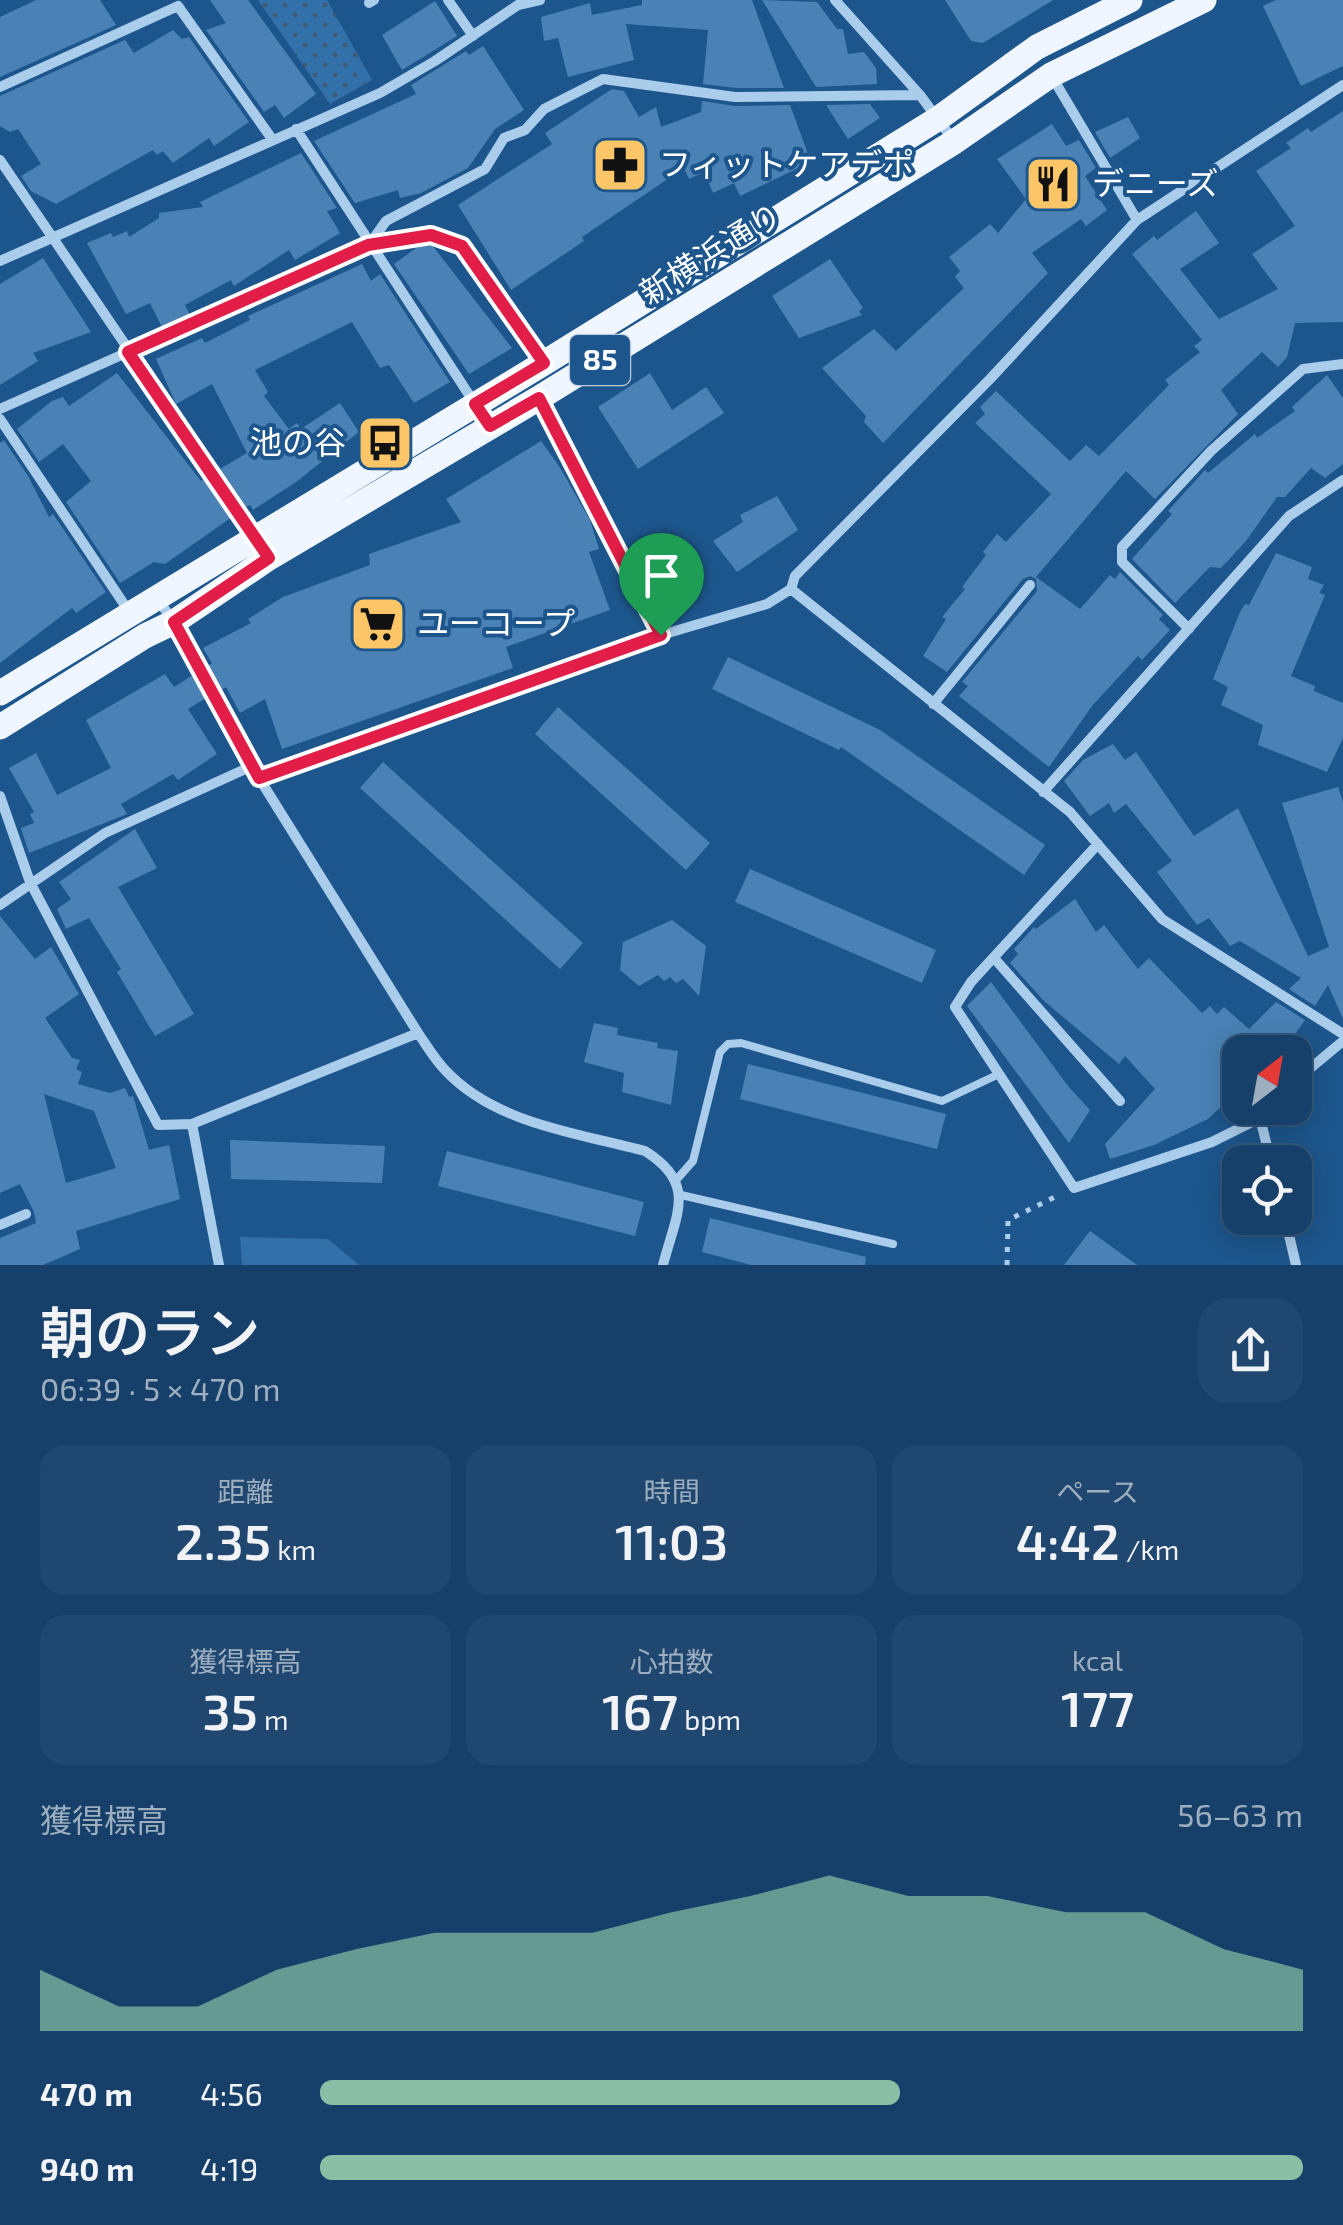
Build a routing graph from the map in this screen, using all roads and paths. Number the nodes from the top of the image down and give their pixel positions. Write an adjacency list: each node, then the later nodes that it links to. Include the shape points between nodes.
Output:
1 (448, 0): 6 (street)
2 (540, 0): 6 (street, via 518,5)
3 (836, 0): 10 (street)
4 (1130, 0): 11 (main road, 新横浜通り / 85, via 1037,47)
5 (1204, 0): 7 (main road, 新横浜通り / 85)
6 (473, 36): 12 (street, via 380,93)
7 (1051, 75): 14 (main road, 新横浜通り / 85); 16 (street)
8 (1343, 86): 16 (street)
9 (0, 87): 13 (street, via 178,6)
10 (920, 95): 11 (street); 18 (street, via 735,97 603,79 504,138 485,169 386,221)
11 (939, 118): 14 (street); 21 (main road, 新横浜通り / 85)
12 (296, 129): 13 (street); 18 (street)
13 (272, 140): 17 (street)
14 (954, 142): 23 (main road, 新横浜通り / 85)
15 (0, 160): 17 (street)
16 (1137, 220): 30 (street, via 794,576)
17 (53, 238): 19 (street); 20 (street)
18 (368, 245): 20 (street); 21 (street, via 431,235 462,246); 25 (street)
19 (0, 262)
20 (128, 352): 24 (street); 28 (street)
21 (544, 363): 25 (main road, 新横浜通り / 85)
22 (1343, 364): 34 (street, via 1303,369 1211,450 1122,547 1122,562)
23 (539, 398): 25 (main road, 新横浜通り / 85); 35 (street)
24 (0, 409)
25 (483, 415): 28 (main road, 新横浜通り / 85)
26 (0, 419): 32 (street)
27 (1343, 480): 34 (street, via 1289,516)
28 (262, 547): 31 (main road, 新横浜通り / 85); 33 (main road, 新横浜通り / 85)
29 (1030, 585): 38 (street)
30 (791, 589): 35 (street, via 767,604); 38 (street)
31 (156, 596): 32 (main road, 新横浜通り / 85); 33 (street)
32 (130, 613): 36 (street); 37 (main road, 新横浜通り / 85)
33 (174, 622): 36 (main road, 新横浜通り / 85); 40 (street)
34 (1189, 628): 42 (street)
35 (661, 635): 41 (street)
36 (145, 636): 39 (main road, 新横浜通り / 85)
37 (0, 693)
38 (933, 704): 42 (street)
39 (0, 727)
40 (252, 766): 41 (street); 45 (street, via 105,833)
41 (259, 778): 48 (street)
42 (1042, 792): 44 (street)
43 (0, 796): 45 (street)
44 (1098, 844): 47 (street); 49 (street, via 1162,919)
45 (30, 882): 46 (street); 53 (street, via 158,1125)
46 (0, 905)
47 (994, 958): 51 (street, via 955,1007); 52 (street)
48 (418, 1033): 53 (street); 55 (street, via 446,1072 489,1103 520,1118 646,1151)
49 (1343, 1038): 50 (street)
50 (1312, 1066)
51 (998, 1074): 55 (lane, via 942,1101 728,1044 720,1052 693,1162); 56 (street)
52 (1120, 1100)
53 (192, 1124): 62 (street)
54 (1241, 1125): 56 (street, via 1212,1142)
55 (677, 1179): 57 (street)
56 (1074, 1188): 64 (path, via 1008,1220)
57 (681, 1195): 61 (lane); 63 (street)
58 (26, 1214): 59 (street)
59 (0, 1225)
60 (1288, 1235): 65 (street)
61 (893, 1244)
62 (219, 1265)
63 (663, 1265)
64 (1007, 1265)
65 (1296, 1265)

